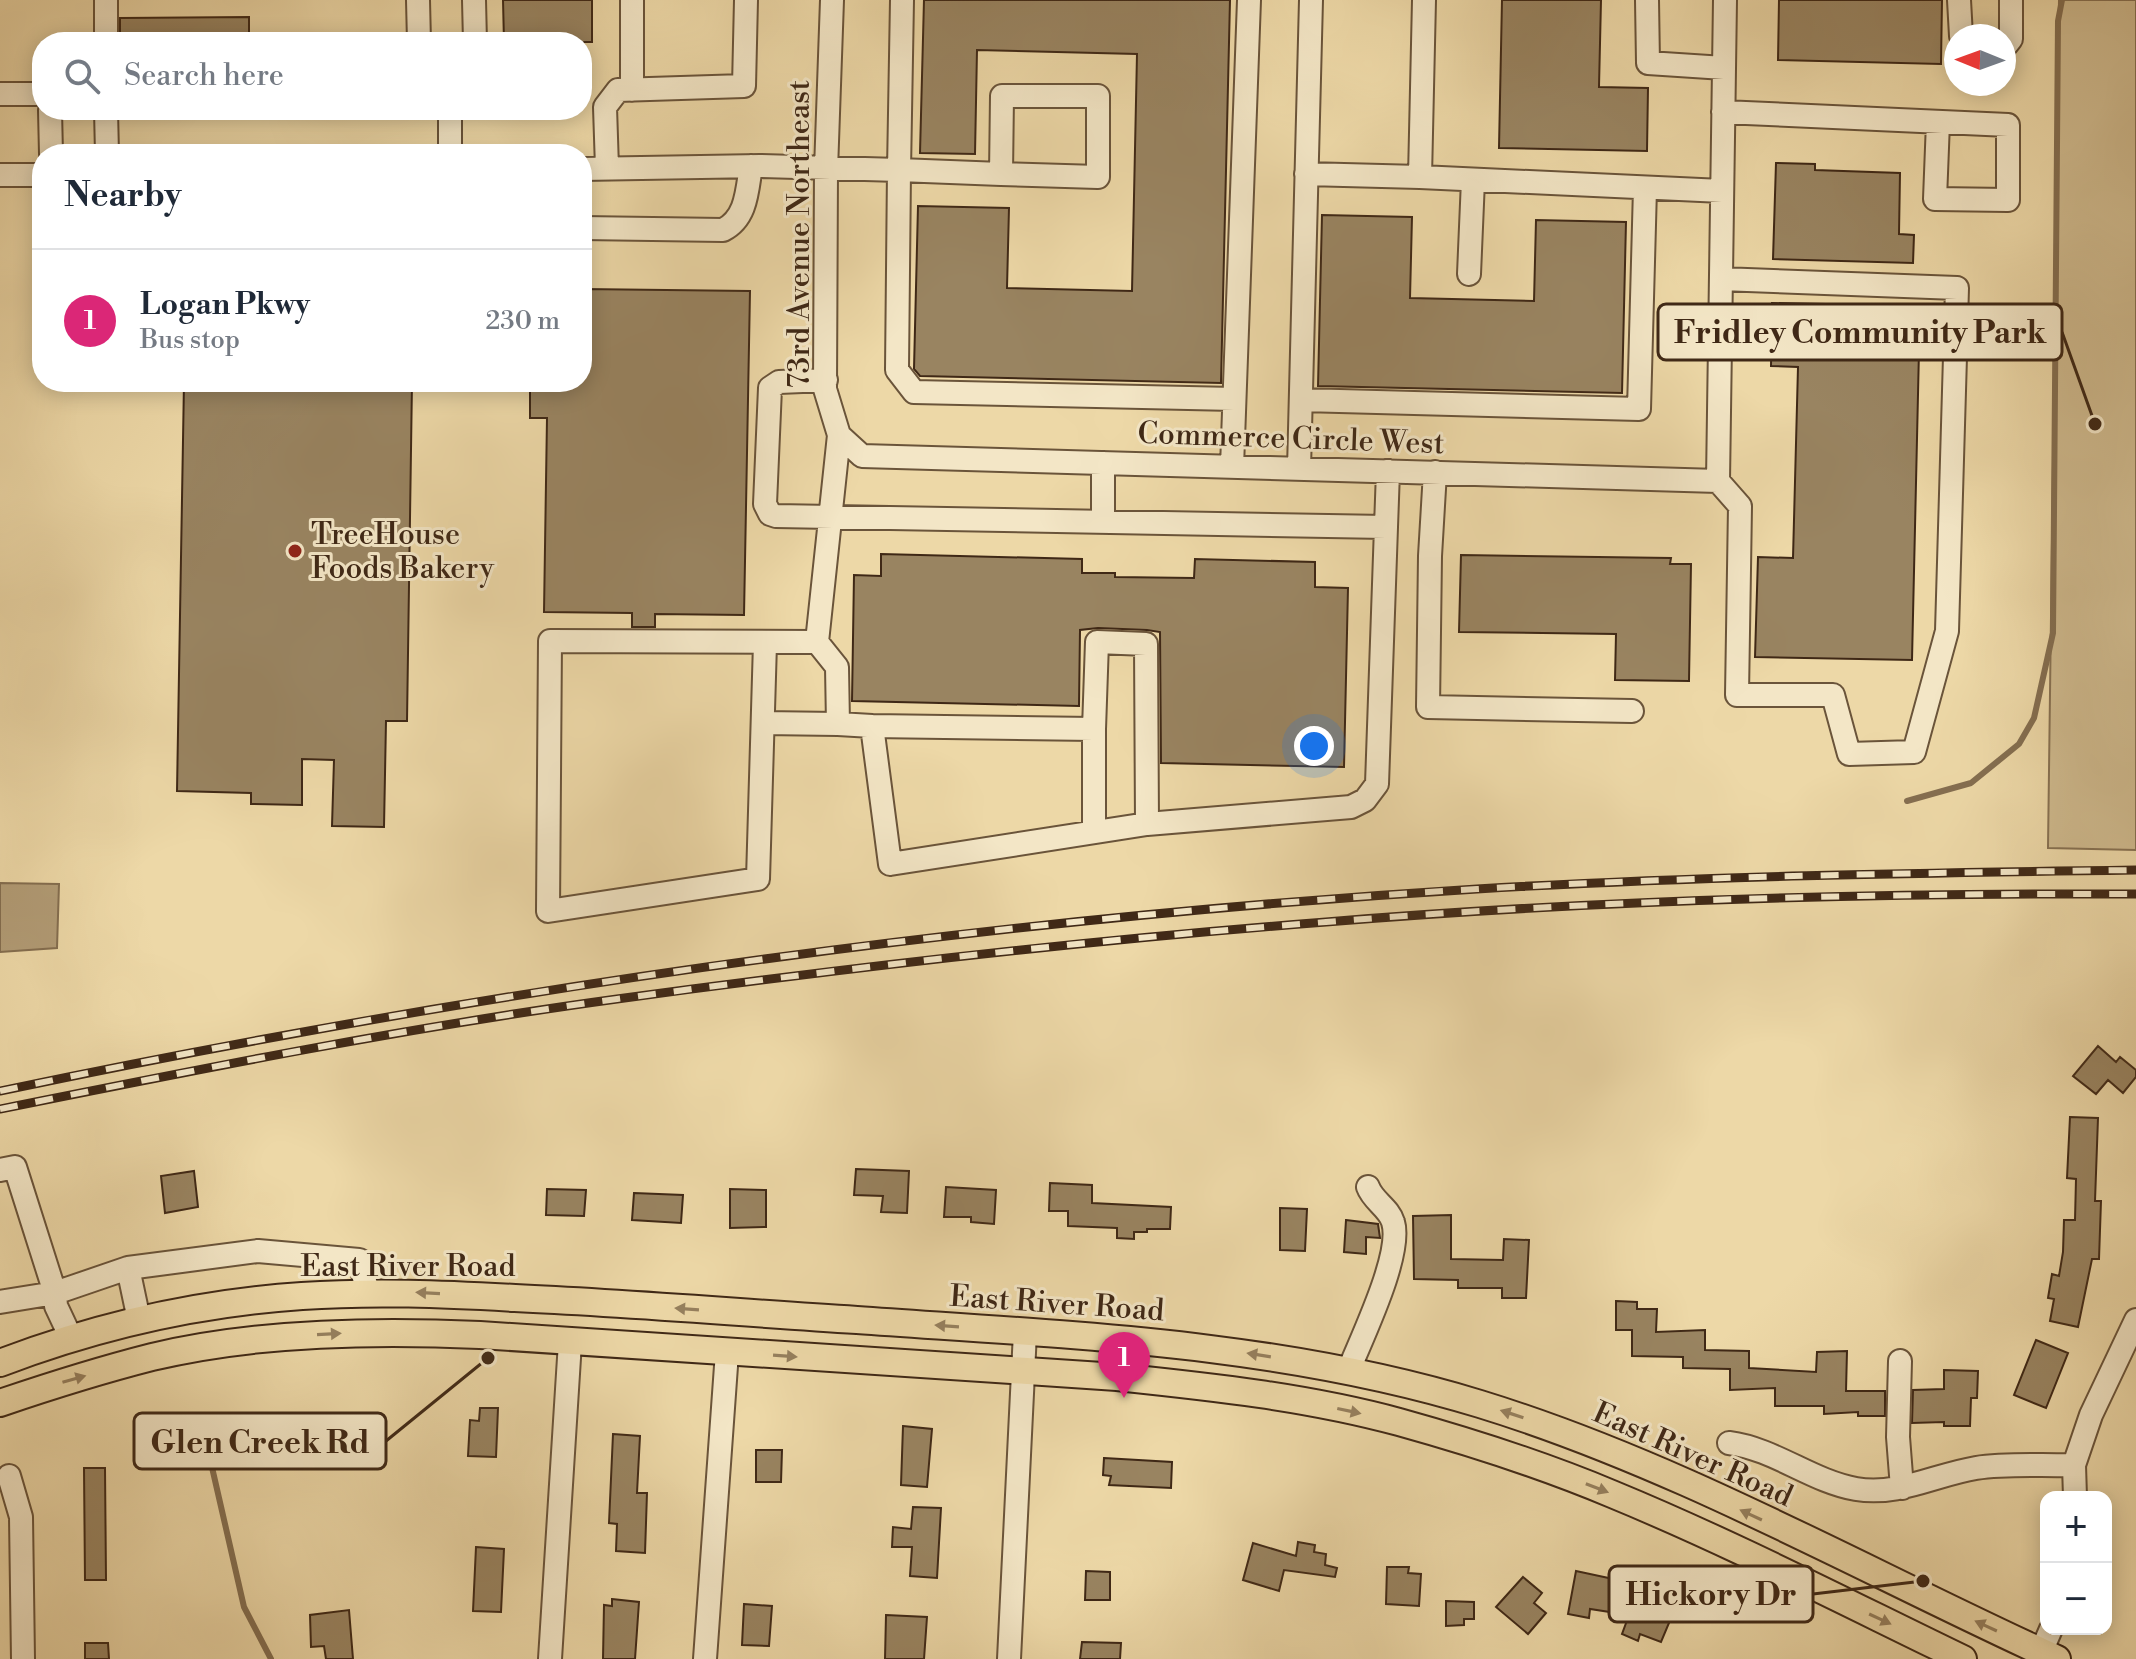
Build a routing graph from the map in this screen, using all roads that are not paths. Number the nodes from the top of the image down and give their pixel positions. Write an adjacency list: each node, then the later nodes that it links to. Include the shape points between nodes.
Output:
1 (106, 0): 17 (street)
2 (418, 0): 18 (street)
3 (474, 0): 19 (street)
4 (632, 0): 21 (street)
5 (746, 0): 21 (street, via 744,86)
6 (832, 0): 35 (street, 73rd Avenue Northeast)
7 (902, 0): 36 (street)
8 (1249, 0): 49 (street)
9 (1311, 0): 38 (street)
10 (1424, 0): 41 (street)
11 (1647, 0): 20 (street, via 1648,63)
12 (1725, 0): 20 (street)
13 (1959, 0): 15 (street)
14 (2011, 0): 16 (street)
15 (1960, 24)
16 (2011, 24)
17 (106, 32)
18 (419, 32)
19 (475, 32)
20 (1724, 68): 24 (street)
21 (632, 90): 33 (street, via 618,90 605,107)
22 (0, 94): 23 (street)
23 (32, 94)
24 (1723, 112): 28 (street); 44 (street)
25 (50, 120): 29 (street)
26 (106, 120): 30 (street)
27 (450, 120): 31 (street)
28 (1938, 122): 28 (street, via 2008,125 2008,200 1935,199)
29 (51, 144)
30 (107, 144)
31 (450, 144)
32 (751, 166): 33 (street); 35 (street); 45 (street, via 740,216 723,230)
33 (607, 168): 34 (street)
34 (592, 169)
35 (826, 170): 36 (street); 48 (street, 73rd Avenue Northeast)
36 (899, 170): 37 (street); 49 (street, via 897,370 914,392)
37 (1001, 174): 37 (street, via 1002,96 1098,96 1098,177)
38 (1306, 174): 41 (street); 50 (street)
39 (0, 175): 40 (street)
40 (32, 175)
41 (1420, 177): 42 (street)
42 (1473, 180): 43 (street); 46 (street)
43 (1645, 188): 44 (street); 50 (street, via 1639,409)
44 (1722, 191): 47 (street)
45 (592, 228)
46 (1469, 274)
47 (1721, 279): 57 (street); 57 (street, via 1957,288 1947,631 1914,752 1849,754 1833,695 1737,695 1740,506)
48 (826, 380): 51 (street, 73rd Avenue Northeast); 58 (street, via 779,382 770,388 765,504 776,516)
49 (1234, 399): 53 (street)
50 (1302, 400): 54 (street)
51 (839, 435): 52 (street, Commerce Circle West, via 862,456); 58 (street)
52 (1103, 463): 53 (street, Commerce Circle West); 59 (street)
53 (1232, 467): 54 (street, Commerce Circle West)
54 (1299, 469): 55 (street, Commerce Circle West)
55 (1388, 471): 56 (street, Commerce Circle West); 60 (street)
56 (1435, 472): 57 (street, Commerce Circle West); 63 (street, via 1428,707)
57 (1718, 481)
58 (830, 517): 59 (street); 61 (street)
59 (1103, 522): 60 (street)
60 (1386, 527): 68 (street, via 1377,784 1365,800 1351,807)
61 (817, 642): 62 (street); 65 (street, via 837,667)
62 (765, 643): 64 (street); 64 (street, via 550,641 548,911 758,879)
63 (1632, 711)
64 (763, 723): 65 (street)
65 (838, 724): 66 (street)
66 (872, 726): 67 (street); 69 (street, via 890,864)
67 (1094, 729): 68 (street, via 1097,642 1146,644); 69 (street)
68 (1147, 824): 69 (street)
69 (1094, 832)
70 (0, 1170): 74 (street, via 15,1167)
71 (1368, 1187): 85 (street, via 1393,1219 1394,1241)
72 (128, 1268): 73 (street, via 258,1251 359,1260); 74 (street); 76 (street)
73 (368, 1292): 76 (main road, East River Road, via 216,1305); 78 (main road, East River Road, one-way to 73, via 551,1299)
74 (55, 1293): 75 (street); 79 (street)
75 (0, 1302)
76 (139, 1320): 79 (main road, East River Road)
77 (2136, 1320): 88 (street, via 2091,1415)
78 (1025, 1332): 84 (street); 85 (main road, East River Road, one-way to 78, via 1239,1352)
79 (71, 1338): 82 (main road, East River Road)
80 (570, 1350): 81 (main road); 86 (main road, one-way to 80, via 154,1357 278,1339 381,1332); 94 (street)
81 (727, 1352): 84 (main road, one-way to 84); 95 (street)
82 (3, 1355)
83 (1900, 1361): 90 (street)
84 (1022, 1372): 96 (street); 97 (main road, one-way to 97, via 1273,1395 1433,1432 1634,1503)
85 (1348, 1372): 92 (main road, East River Road, one-way to 85, via 1634,1460 1475,1403)
86 (0, 1403)
87 (1729, 1443): 90 (street, via 1752,1446 1853,1488)
88 (2074, 1465): 90 (street, via 1973,1468); 91 (street)
89 (9, 1476): 93 (street, via 21,1517)
90 (1902, 1488)
91 (2075, 1491)
92 (2047, 1650)
93 (23, 1659)
94 (551, 1659)
95 (705, 1659)
96 (1009, 1659)
97 (1963, 1659)

